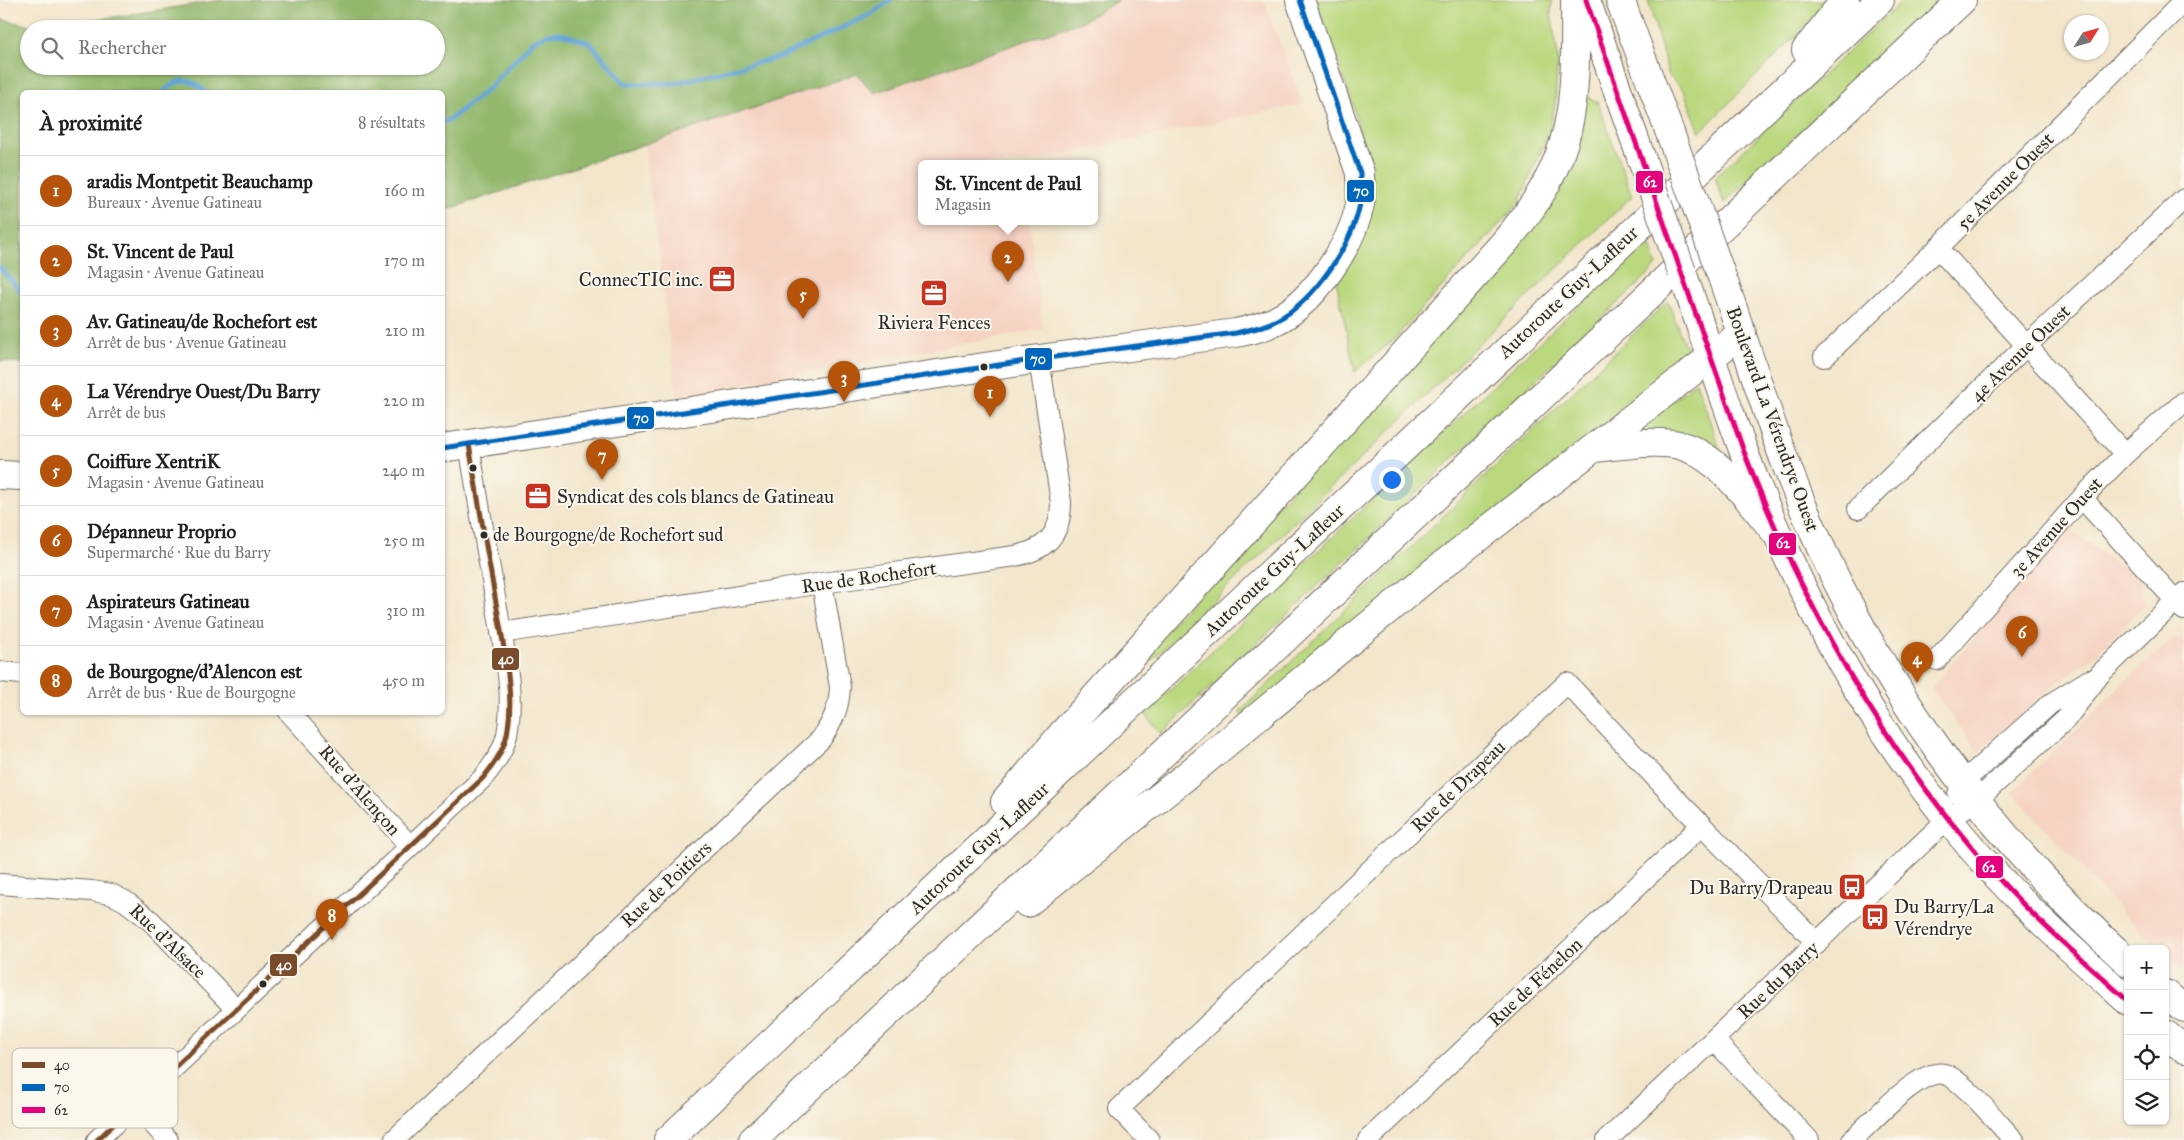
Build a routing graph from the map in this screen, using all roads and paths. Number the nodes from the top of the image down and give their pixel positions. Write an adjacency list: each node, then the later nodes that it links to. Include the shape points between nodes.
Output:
1 (1300, 0): 16 (main road, via 1360,174 1357,217 1319,284 1293,309 1258,328)
2 (1575, 0): 39 (main road, via 1576,74 1570,122 1556,166 1535,204 1063,733)
3 (1586, 0): 14 (main road, Boulevard La Vérendrye Ouest, bridge)
4 (1620, 0): 12 (main road, Boulevard La Vérendrye Ouest, bridge)
5 (1846, 0): 9 (main road)
6 (1880, 0): 9 (main road, Autoroute Guy-Lafleur)
7 (1962, 0): 46 (main road)
8 (2184, 1): 11 (street, 5e Avenue Ouest)
9 (1747, 123): 39 (main road, Autoroute Guy-Lafleur)
10 (2184, 198): 13 (street, 4e Avenue Ouest)
11 (1938, 248): 13 (street); 15 (street, 5e Avenue Ouest)
12 (1742, 333): 14 (main road); 34 (main road, Boulevard La Vérendrye Ouest, via 1786,466 1840,586 1900,692)
13 (2026, 346): 21 (street); 25 (street, 4e Avenue Ouest)
14 (1711, 356): 20 (main road); 26 (main road, Boulevard La Vérendrye Ouest)
15 (1824, 357)
16 (1039, 359): 18 (main road); 27 (street, Rue de Rochefort, via 1061,502 1061,515 1050,539 1029,553 1015,556)
17 (2184, 402): 21 (street, 3e Avenue Ouest)
18 (469, 444): 19 (main road); 29 (street)
19 (445, 448)
20 (1594, 448): 26 (main road, via 1660,443 1691,449 1715,465); 46 (main road, via 1436,570 1190,773)
21 (2124, 454): 24 (street, 3e Avenue Ouest)
22 (0, 475): 23 (main road)
23 (20, 476)
24 (2082, 498): 28 (street); 30 (street, 3e Avenue Ouest)
25 (1858, 509)
26 (1777, 534): 35 (main road, Boulevard La Vérendrye Ouest, via 1808,601 1861,694)
27 (822, 583): 29 (street, Rue de Rochefort); 55 (street, Rue de Poitiers, via 840,687 836,714 820,738)
28 (2181, 602): 34 (street, Rue du Barry, via 2100,674 2050,704)
29 (501, 633): 37 (street, via 510,712 503,746 483,778)
30 (1937, 660)
31 (0, 672): 32 (street)
32 (20, 674)
33 (293, 715): 37 (street, Rue d'Alençon)
34 (1970, 791): 35 (street, Rue du Barry); 41 (main road, Boulevard La Vérendrye Ouest, via 2044,880)
35 (1948, 819): 40 (street, Rue du Barry); 42 (main road, Boulevard La Vérendrye Ouest, via 2002,883)
36 (1702, 825): 40 (street, Rue de Drapeau); 58 (street, Rue de Drapeau, via 1567,683 1119,1109); 59 (street, Rue de Fénelon)
37 (409, 845): 45 (street)
38 (0, 884): 45 (street, Rue d'Alsace, via 92,891 125,900 150,920)
39 (920, 903): 56 (main road, Autoroute Guy-Lafleur)
40 (1817, 943): 48 (street, Rue du Barry)
41 (2124, 958)
42 (2124, 997)
43 (2169, 997): 44 (main road)
44 (2184, 1008)
45 (236, 1009): 50 (street)
46 (883, 1018): 57 (main road)
47 (2166, 1035): 49 (main road)
48 (1714, 1040): 60 (street, Rue du Barry); 61 (street)
49 (2184, 1049)
50 (178, 1063)
51 (109, 1128): 53 (street)
52 (157, 1128): 54 (street)
53 (97, 1140)
54 (168, 1140)
55 (394, 1140)
56 (668, 1140)
57 (753, 1140)
58 (1149, 1140)
59 (1368, 1140)
60 (1607, 1140)
61 (1809, 1140)
62 (1852, 1140): 63 (street, via 1915,1081 1944,1074 1961,1084)
63 (2014, 1140)

